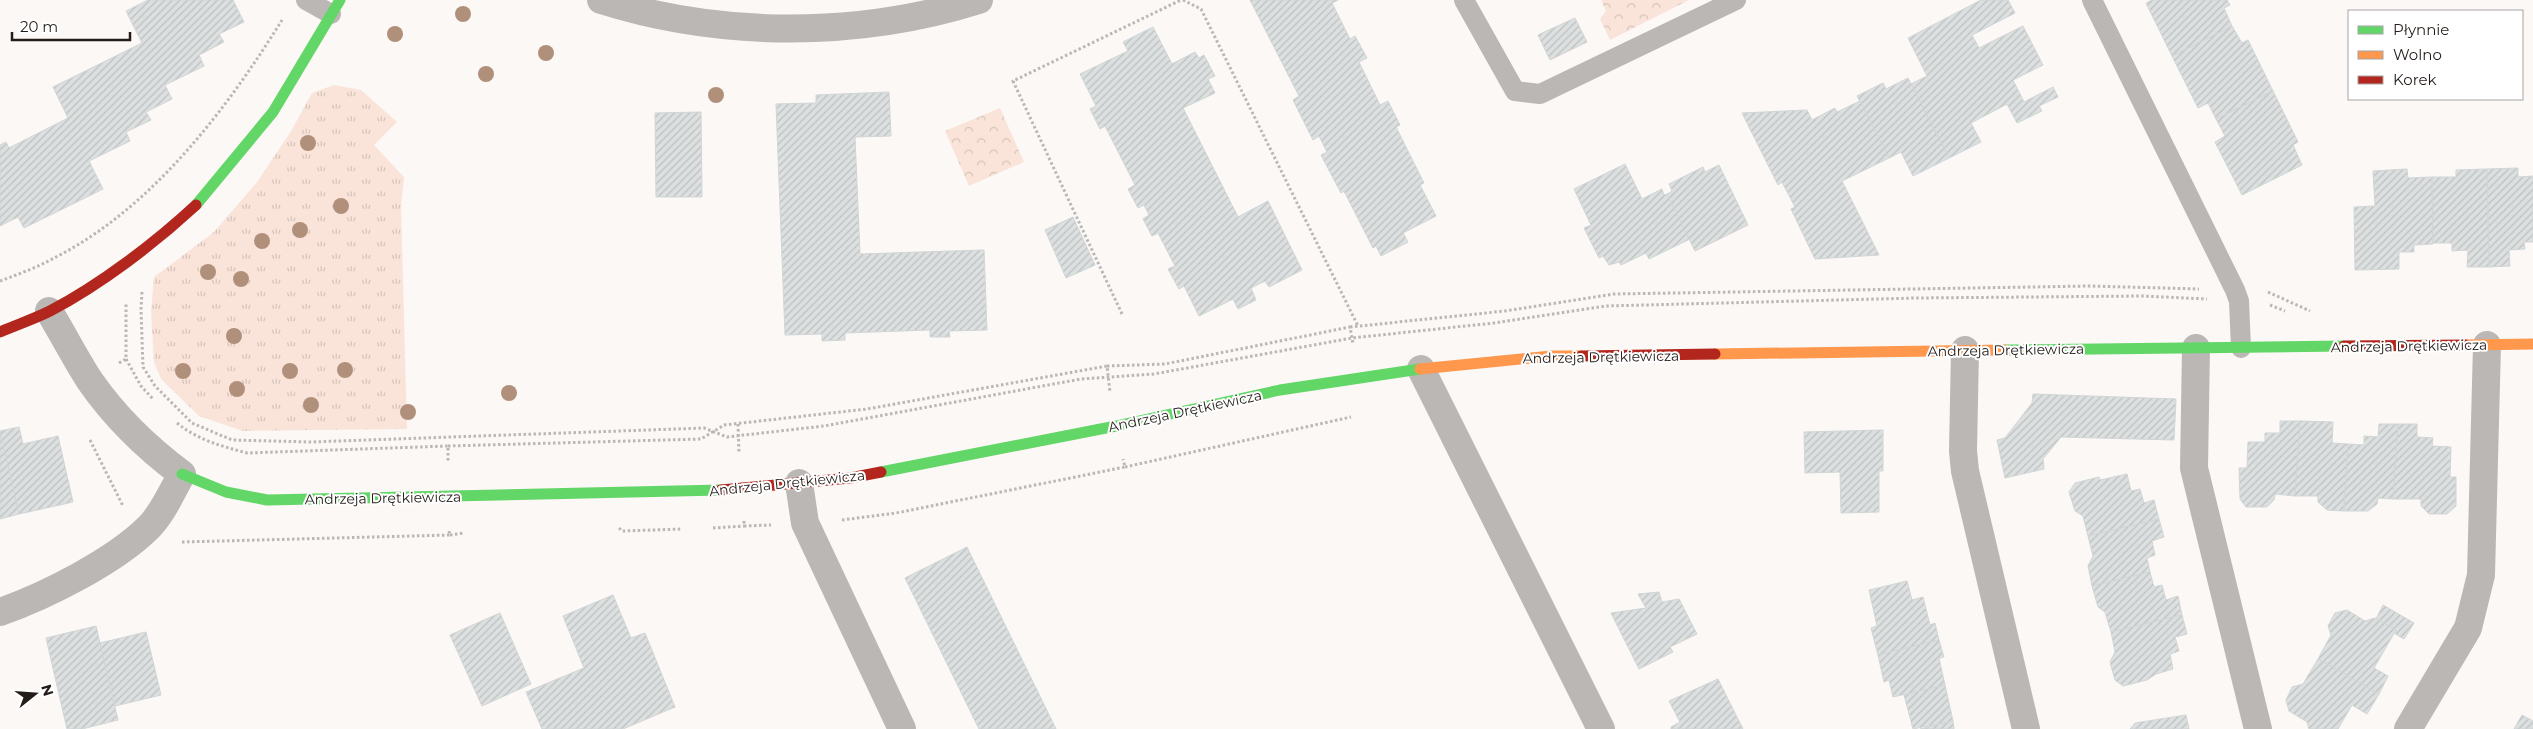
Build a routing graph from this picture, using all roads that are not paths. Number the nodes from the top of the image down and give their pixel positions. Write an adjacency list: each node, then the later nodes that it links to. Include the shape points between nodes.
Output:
1 (306, 0): 7 (lane)
2 (601, 0): 3 (street, via 695,22 786,28 849,26 914,16)
3 (979, 0)
4 (1464, 0): 5 (lane, via 1515,91 1540,94)
5 (1736, 0)
6 (2092, 0): 13 (lane, via 2237,296)
7 (335, 7): 8 (street, via 273,112 202,200 129,260)
8 (49, 311): 9 (street); 16 (street, via 90,381 125,425)
9 (0, 332)
10 (2533, 344): 11 (street, Andrzeja Drętkiewicza)
11 (2487, 345): 13 (street, Andrzeja Drętkiewicza); 23 (street, via 2481,575 2468,628)
12 (2196, 348): 13 (street, Andrzeja Drętkiewicza); 14 (street, Andrzeja Drętkiewicza); 22 (street, via 2194,468)
13 (2241, 348)
14 (1965, 350): 15 (street, Andrzeja Drętkiewicza, via 1551,356); 21 (street, via 1962,451 1965,471)
15 (1421, 368): 17 (street, Andrzeja Drętkiewicza, via 1280,390 850,478); 20 (street)
16 (182, 474): 17 (street, Andrzeja Drętkiewicza, via 226,492 267,500 706,491); 18 (street, via 150,526 127,544 85,573 28,602)
17 (799, 483): 19 (street, via 805,523)
18 (0, 612)
19 (902, 729)
20 (1601, 729)
21 (2026, 729)
22 (2258, 729)
23 (2408, 729)

